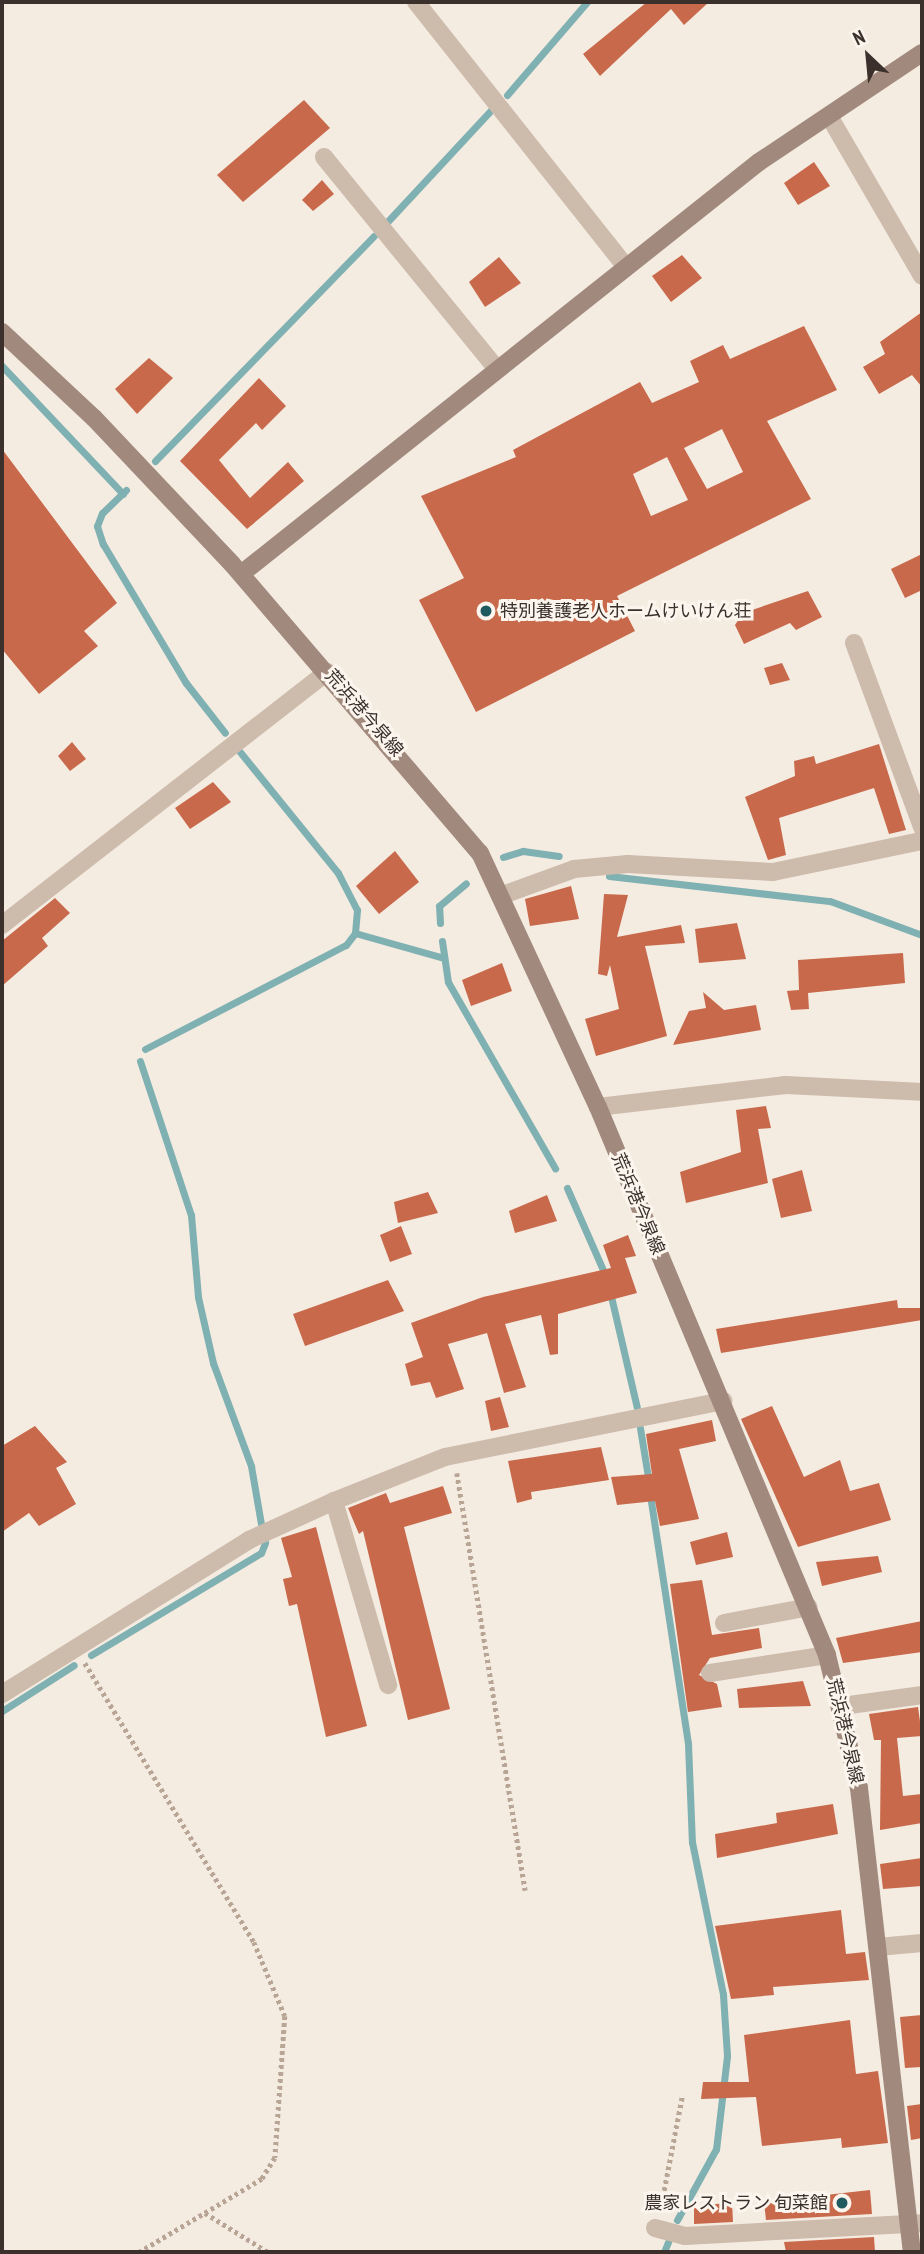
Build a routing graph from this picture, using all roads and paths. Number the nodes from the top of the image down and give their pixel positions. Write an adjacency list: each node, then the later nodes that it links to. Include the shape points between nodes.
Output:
1 (416, 2): 5 (street)
2 (922, 53): 3 (main road)
3 (829, 116): 5 (main road); 6 (street)
4 (324, 157): 8 (street)
5 (626, 267): 8 (main road)
6 (922, 276)
7 (2, 332): 9 (main road, 荒浜港今泉線, via 94,418)
8 (498, 369): 9 (main road)
9 (241, 574): 11 (main road, 荒浜港今泉線)
10 (854, 643): 12 (street)
11 (327, 672): 14 (main road, 荒浜港今泉線, via 459,823); 15 (street)
12 (922, 827)
13 (922, 841): 14 (street, via 774,872 628,864 574,869)
14 (500, 896): 17 (main road, 荒浜港今泉線)
15 (2, 925)
16 (922, 1092): 17 (street, via 786,1086)
17 (598, 1107): 18 (main road, 荒浜港今泉線)
18 (723, 1401): 19 (street); 21 (main road, 荒浜港今泉線)
19 (452, 1456): 20 (street); 30 (path, via 467,1508)
20 (334, 1501): 23 (street, via 249,1540); 26 (street)
21 (809, 1607): 22 (street); 24 (main road, 荒浜港今泉線)
22 (724, 1623)
23 (75, 1647): 27 (street); 34 (path, via 254,1942 285,2016 275,2158 262,2179)
24 (827, 1655): 25 (street); 29 (main road, 荒浜港今泉線)
25 (710, 1673)
26 (388, 1685)
27 (2, 1694)
28 (922, 1695): 29 (street)
29 (842, 1706): 32 (main road, 荒浜港今泉線)
30 (525, 1890)
31 (922, 1943): 32 (street)
32 (878, 1947): 35 (main road, 荒浜港今泉線)
33 (682, 2096): 36 (path)
34 (205, 2213): 37 (path); 38 (path)
35 (916, 2224): 36 (street, via 685,2236); 39 (main road, 荒浜港今泉線)
36 (655, 2228)
37 (140, 2252)
38 (268, 2252)
39 (912, 2252)

